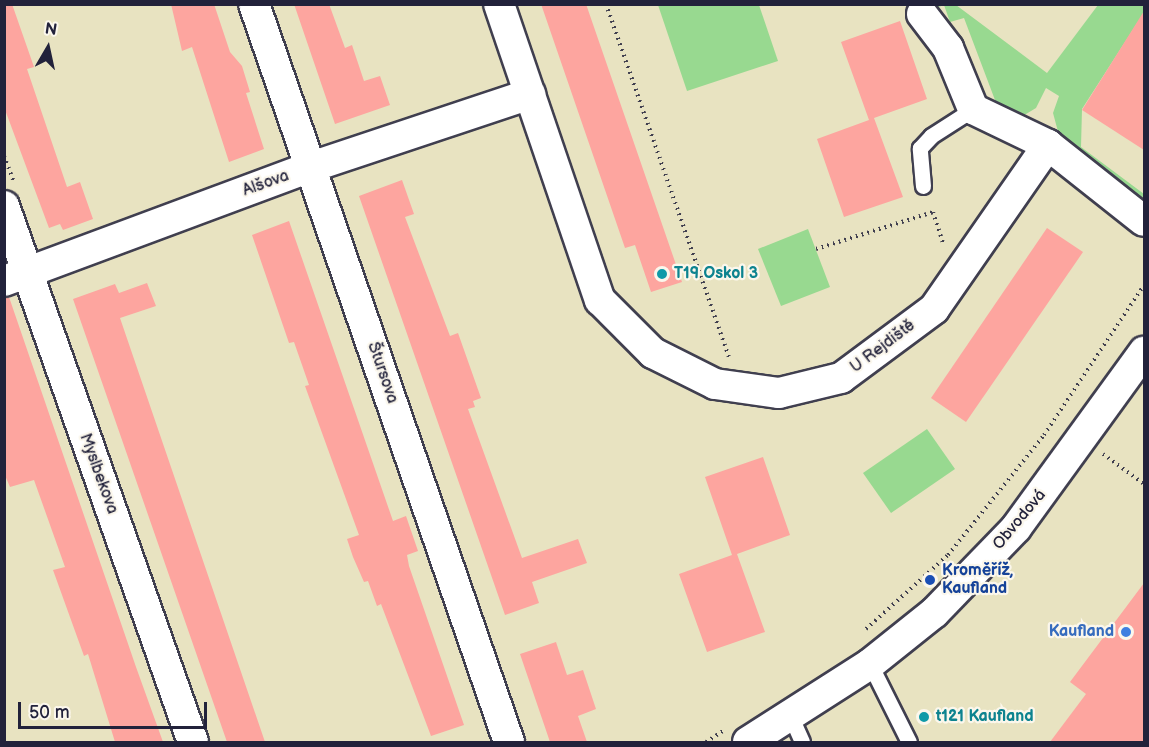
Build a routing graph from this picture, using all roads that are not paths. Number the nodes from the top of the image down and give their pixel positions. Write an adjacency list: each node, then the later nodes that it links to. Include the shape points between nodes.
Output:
1 (254, 4): 7 (street, Štursova)
2 (499, 4): 4 (street, U Rejdiště)
3 (922, 14): 5 (street, via 948,48)
4 (530, 94): 6 (street, U Rejdiště, via 600,300 653,353 715,384 779,393 841,378 934,309); 7 (street, Alšova)
5 (973, 109): 6 (street); 8 (lane, via 931,136 920,148)
6 (1048, 145): 10 (street)
7 (311, 167): 11 (street, Alšova); 17 (street, Štursova)
8 (923, 186)
9 (4, 206): 11 (street, Myslbekova)
10 (1144, 221)
11 (16, 277): 16 (street, Myslbekova)
12 (1144, 352): 13 (street, Obvodová, via 1016,528 934,613)
13 (870, 664): 14 (street, Obvodová); 18 (lane)
14 (796, 730): 15 (street, Obvodová)
15 (738, 735)
16 (193, 742)
17 (508, 742)
18 (909, 742)

